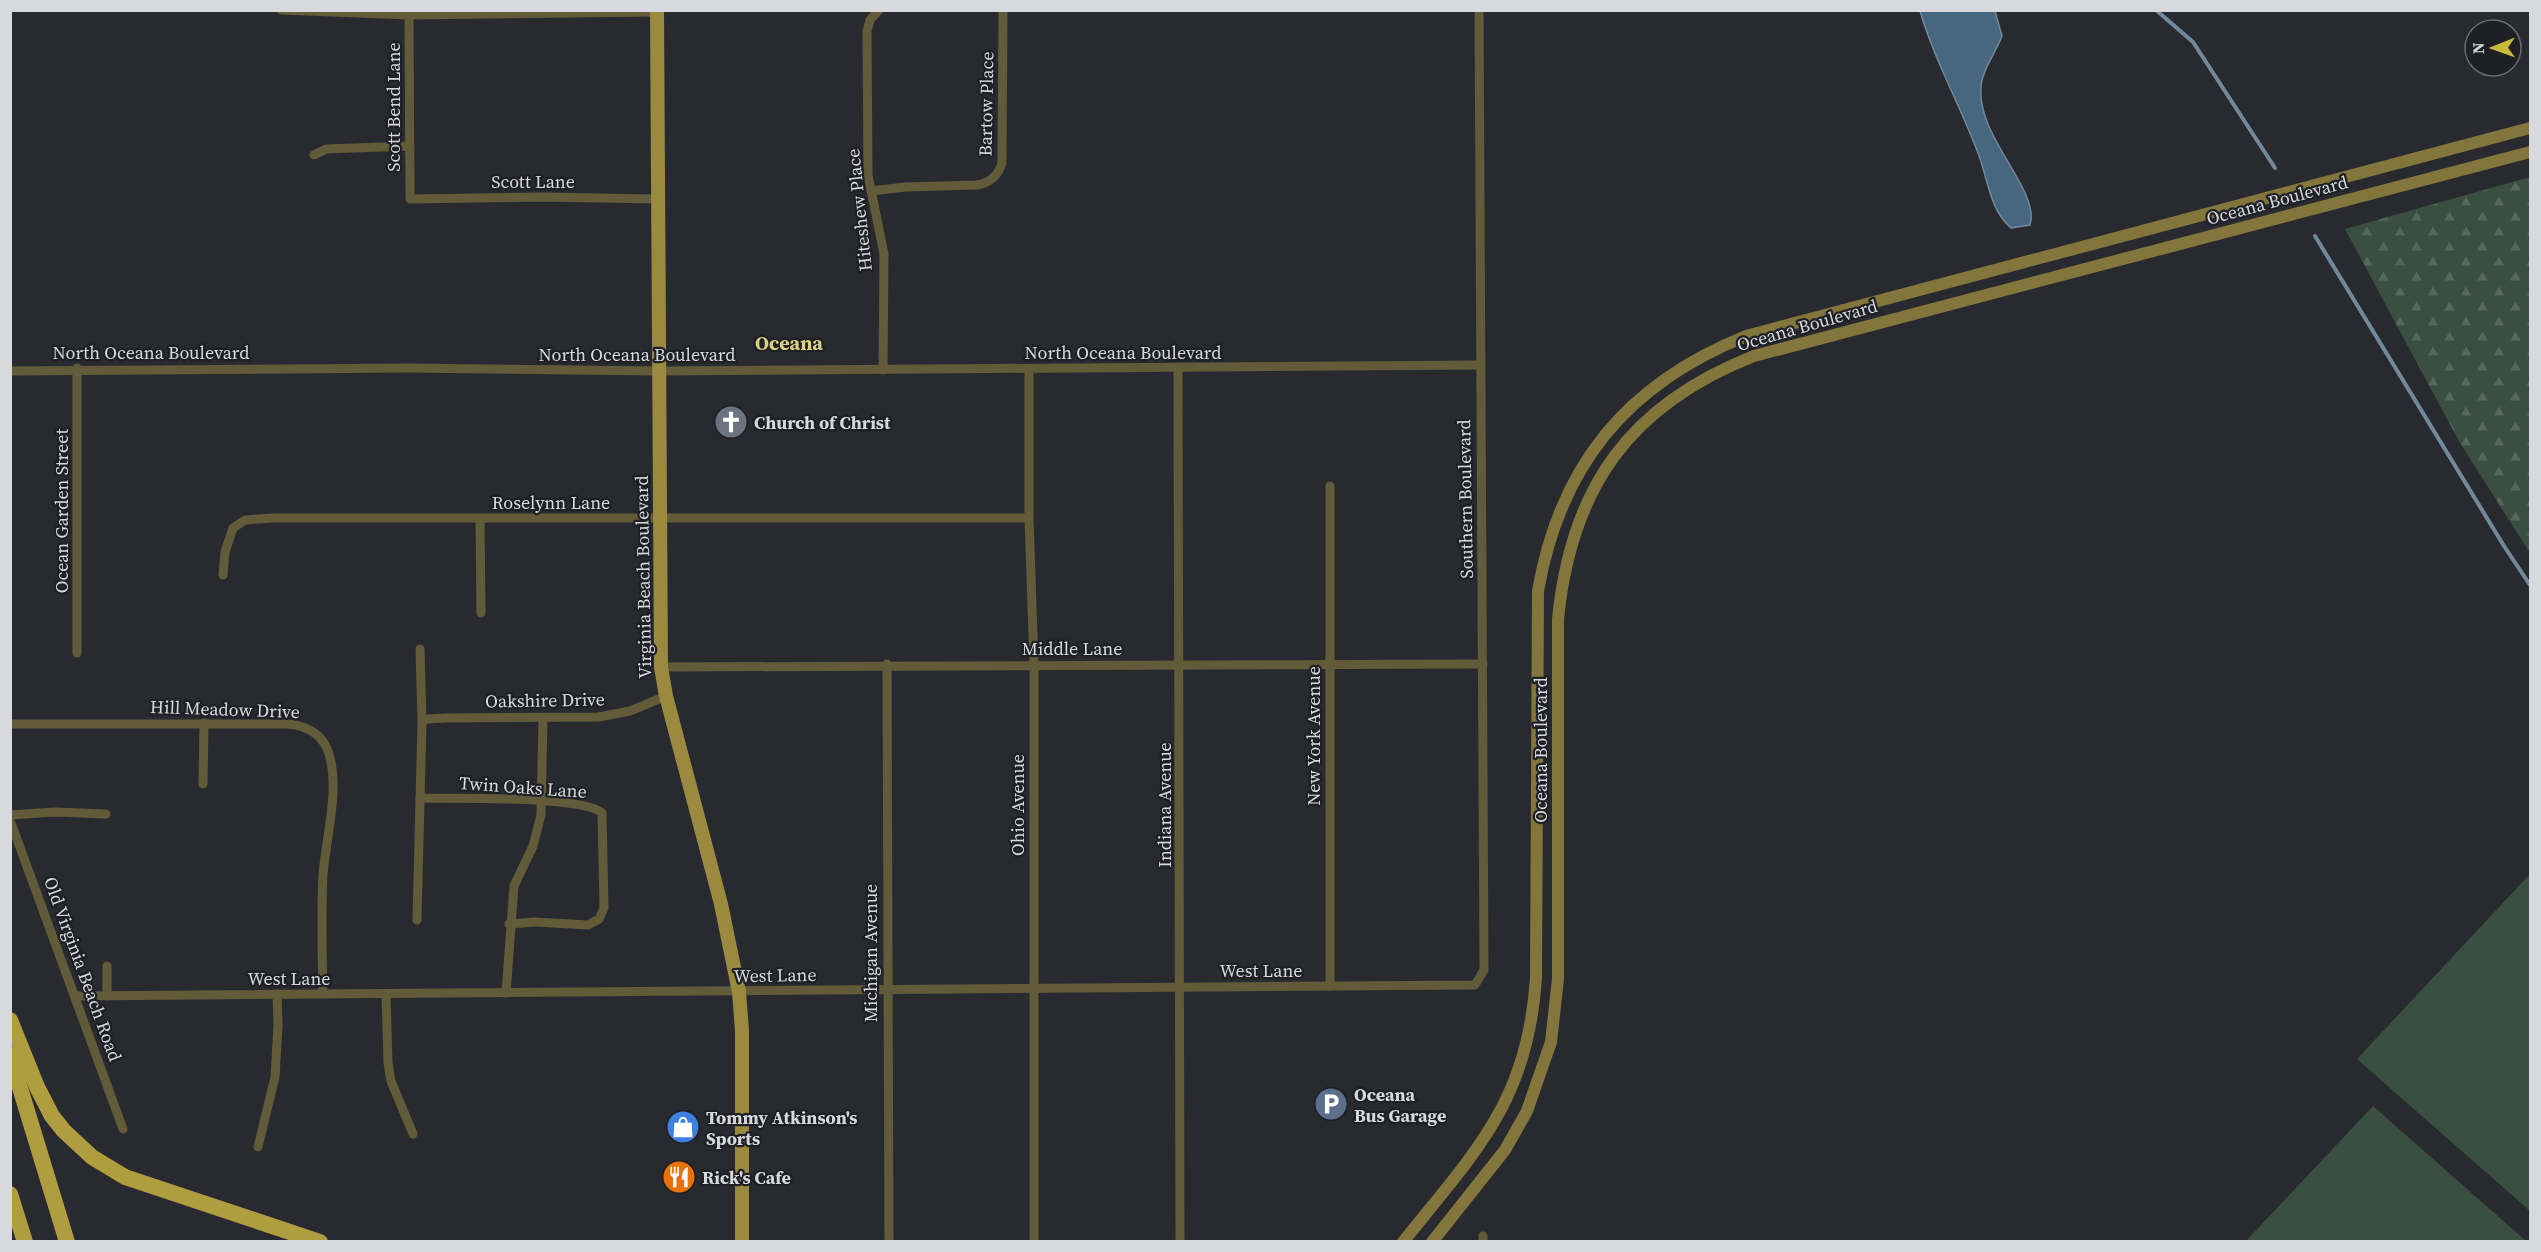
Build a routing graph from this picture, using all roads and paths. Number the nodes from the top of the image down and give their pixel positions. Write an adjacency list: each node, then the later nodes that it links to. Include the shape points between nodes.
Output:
1 (281, 10): 6 (street)
2 (879, 10): 11 (street, Hiteshew Place, via 867,31)
3 (1003, 10): 11 (street, Bartow Place, via 1002,163 997,175 985,184)
4 (1479, 10): 16 (street, Southern Boulevard)
5 (657, 11): 6 (street); 12 (main road, Virginia Beach Boulevard)
6 (409, 15): 8 (street, Scott Bend Lane)
7 (2530, 128): 14 (main road, Oceana Boulevard)
8 (410, 146): 10 (street, via 326,149); 13 (street, Scott Bend Lane)
9 (2530, 152): 15 (main road, Oceana Boulevard)
10 (314, 155)
11 (871, 191): 20 (street, Hiteshew Place, via 884,254)
12 (657, 199): 13 (street, Scott Lane); 22 (main road, Virginia Beach Boulevard)
13 (410, 200)
14 (1982, 273): 15 (main road); 23 (main road, Oceana Boulevard, via 1746,336 1700,356 1657,383)
15 (1986, 295): 24 (main road, Oceana Boulevard, via 1754,356 1683,391)
16 (1480, 365): 18 (street, North Oceana Boulevard); 35 (street, Southern Boulevard)
17 (77, 368): 21 (street, North Oceana Boulevard); 22 (street, North Oceana Boulevard); 32 (street, Ocean Garden Street)
18 (1178, 368): 19 (street, North Oceana Boulevard); 37 (street, Indiana Avenue)
19 (1029, 369): 20 (street, North Oceana Boulevard); 28 (street, Ohio Avenue)
20 (883, 370): 22 (street, North Oceana Boulevard)
21 (10, 371)
22 (658, 371): 27 (main road, Virginia Beach Boulevard)
23 (1622, 415): 24 (main road); 78 (main road, Oceana Boulevard, via 1596,444 1564,500 1551,534 1538,591 1536,978 1534,1009 1521,1069 1505,1107 1485,1139)
24 (1636, 430): 79 (main road, Oceana Boulevard, via 1586,504 1571,539 1562,581 1558,631 1558,979 1551,1042 1527,1111 1510,1140)
25 (1330, 486): 33 (street, New York Avenue)
26 (480, 518): 27 (street, Roselynn Lane); 29 (street, Roselynn Lane, via 245,520 229,535); 30 (street)
27 (659, 518): 28 (street, Roselynn Lane); 38 (main road, Virginia Beach Boulevard)
28 (1029, 518): 36 (street, Ohio Avenue)
29 (224, 575)
30 (481, 614)
31 (420, 649): 41 (street)
32 (77, 653)
33 (1329, 663): 35 (street, Middle Lane); 37 (street, Middle Lane); 54 (street, New York Avenue)
34 (887, 664): 36 (street, Middle Lane); 38 (street, Middle Lane); 57 (street, Michigan Avenue)
35 (1483, 664): 53 (street, Southern Boulevard, via 1484,970)
36 (1034, 665): 37 (street, Middle Lane); 56 (street, Ohio Avenue)
37 (1180, 665): 55 (street, Indiana Avenue)
38 (661, 667): 39 (main road, Virginia Beach Boulevard)
39 (666, 696): 40 (street, Oakshire Drive, via 618,715); 58 (main road, Virginia Beach Boulevard, via 721,904)
40 (543, 718): 41 (street, Oakshire Drive, via 446,718); 46 (street)
41 (422, 722): 45 (street)
42 (204, 723): 43 (street, Hill Meadow Drive); 44 (street); 61 (street, Hill Meadow Drive, via 300,725 318,735 329,753 332,780 323,873)
43 (10, 724)
44 (203, 784)
45 (420, 798): 46 (street, Twin Oaks Lane); 50 (street)
46 (542, 801): 51 (street, via 538,831 514,886); 51 (street, Twin Oaks Lane, via 594,807 602,813 603,913 588,925)
47 (106, 814): 48 (street)
48 (10, 815)
49 (10, 820): 63 (street, Old Virginia Beach Road)
50 (417, 920)
51 (509, 924): 59 (street)
52 (107, 966): 64 (street)
53 (1475, 986): 54 (street, West Lane)
54 (1330, 987): 55 (street, West Lane)
55 (1180, 988): 56 (street, West Lane); 77 (street, Indiana Avenue)
56 (1034, 989): 57 (street, West Lane); 76 (street, Ohio Avenue)
57 (887, 990): 58 (street, West Lane); 75 (street, Michigan Avenue)
58 (739, 992): 59 (street, West Lane); 74 (main road, Virginia Beach Boulevard)
59 (506, 993): 62 (street, West Lane)
60 (277, 994): 61 (street, West Lane); 64 (street, West Lane); 69 (street, via 275,1077)
61 (323, 994): 62 (street, West Lane)
62 (386, 994): 68 (street, via 391,1081)
63 (76, 996): 64 (street, West Lane); 67 (street, Old Virginia Beach Road)
64 (107, 996)
65 (10, 1020): 73 (highway, via 52,1116 92,1157 125,1177)
66 (10, 1055): 72 (highway)
67 (123, 1130)
68 (413, 1134)
69 (258, 1148)
70 (10, 1194): 71 (highway)
71 (26, 1242)
72 (67, 1242)
73 (320, 1242)
74 (742, 1242)
75 (889, 1242)
76 (1034, 1242)
77 (1180, 1242)
78 (1403, 1242)
79 (1432, 1242)

